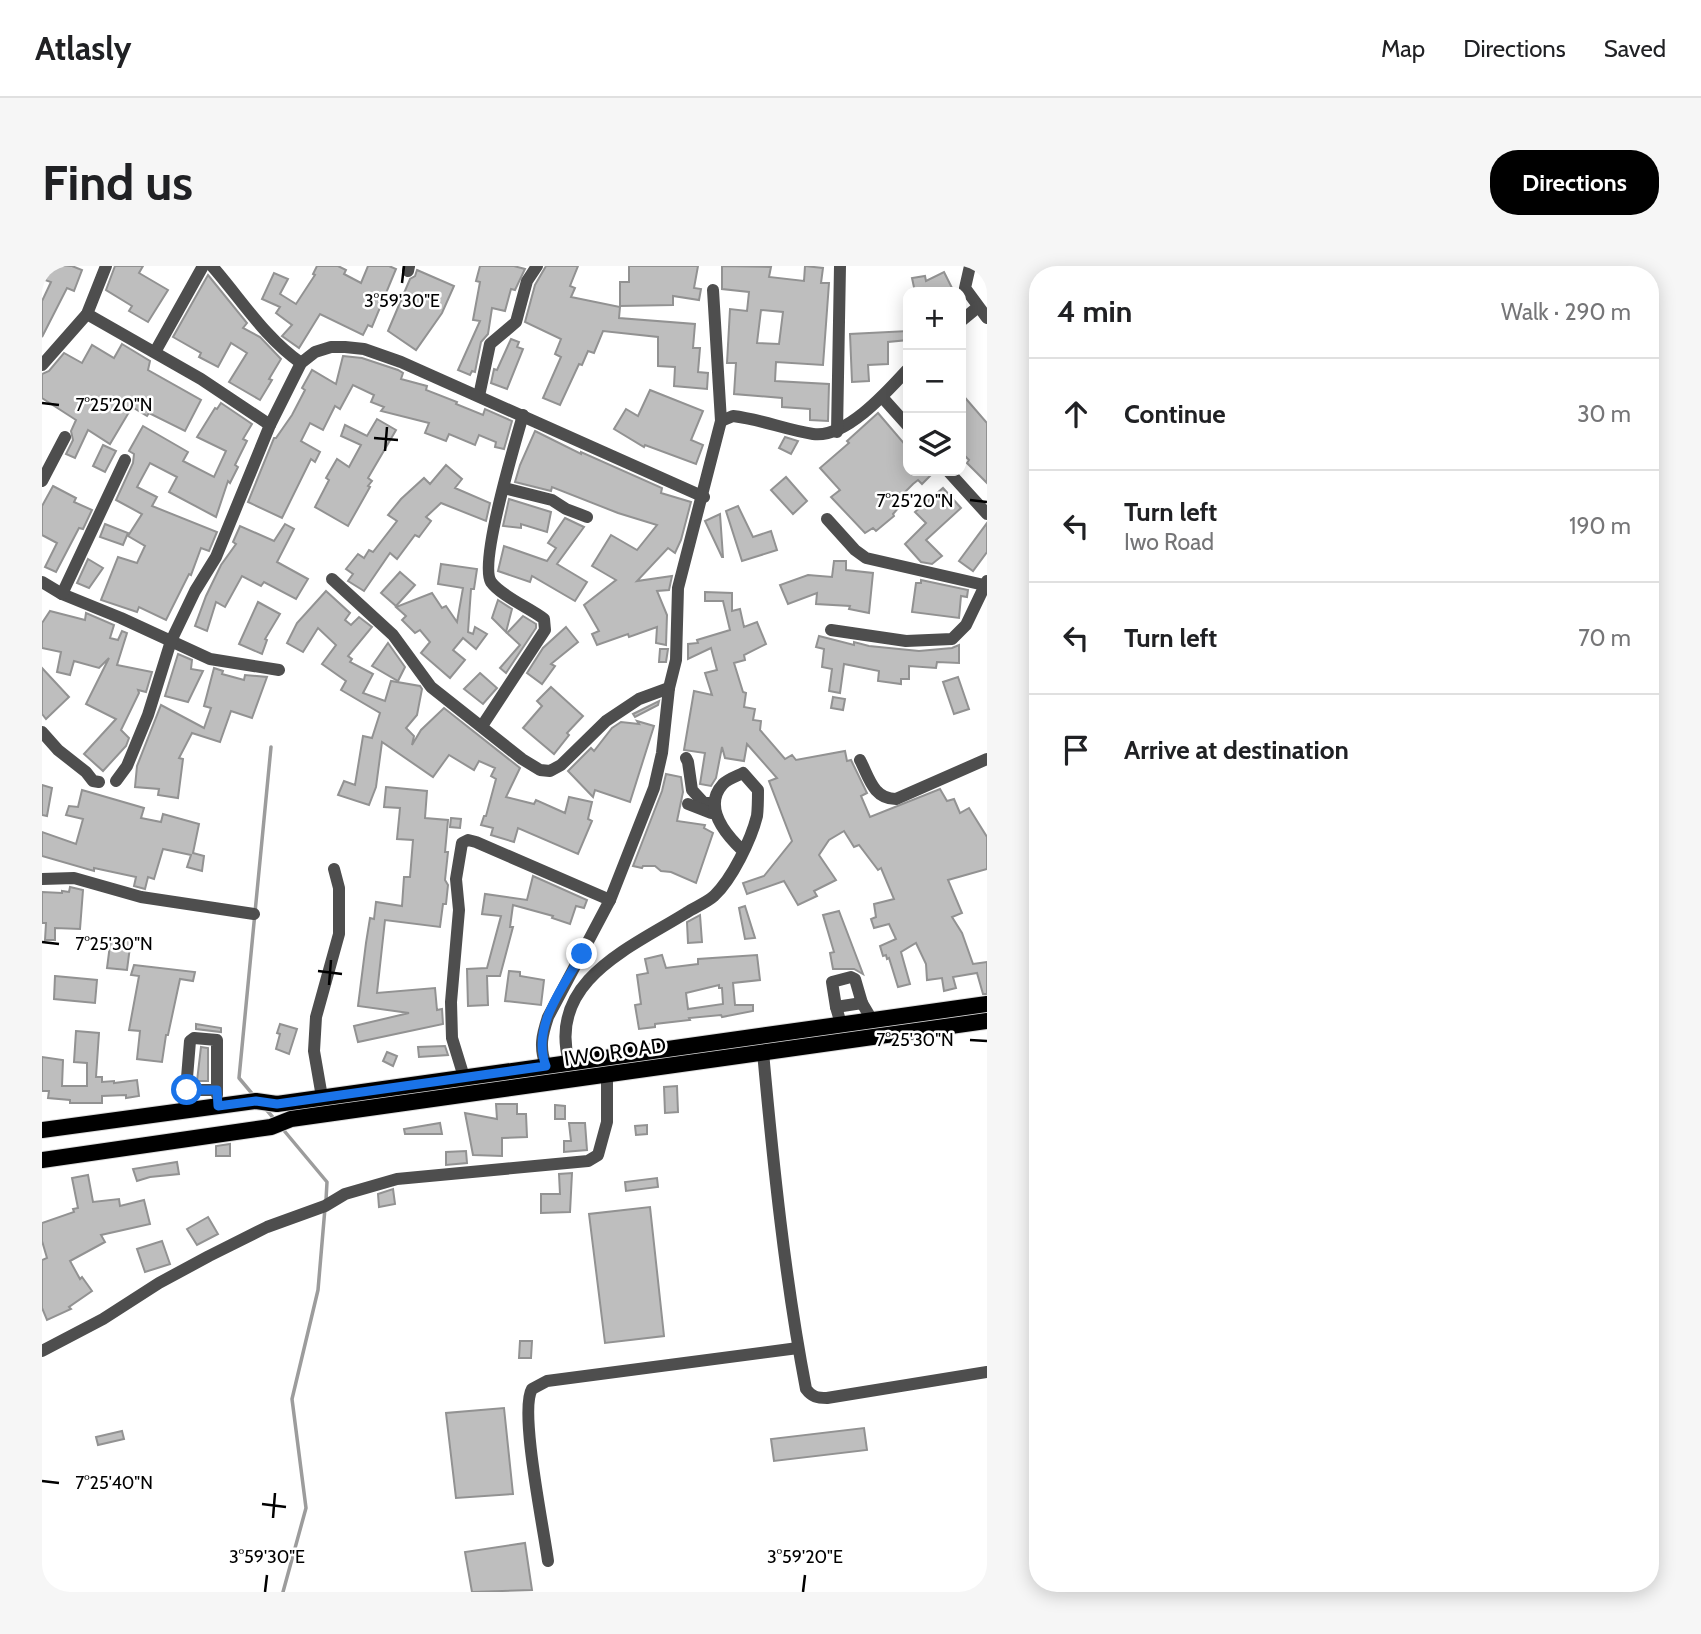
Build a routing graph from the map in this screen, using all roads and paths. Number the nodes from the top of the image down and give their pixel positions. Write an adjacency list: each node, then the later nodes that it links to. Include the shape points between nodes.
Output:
1 (106, 266): 9 (street)
2 (203, 266): 12 (street)
3 (212, 266): 13 (street, via 269,337)
4 (537, 266): 16 (street, via 527,281 516,322 490,344)
5 (839, 266): 22 (street)
6 (970, 266): 8 (street, via 965,288)
7 (713, 290): 20 (street)
8 (978, 307): 10 (street); 11 (street)
9 (87, 314): 12 (street); 14 (street)
10 (966, 317)
11 (987, 318)
12 (155, 352): 21 (street)
13 (300, 363): 16 (street, via 331,347 364,349); 21 (street)
14 (42, 365)
15 (903, 374): 17 (street)
16 (479, 396): 18 (street)
17 (882, 397): 19 (street); 22 (street)
18 (523, 415): 27 (street); 28 (street)
19 (903, 420)
20 (721, 421): 22 (street, via 733,416 814,434); 28 (street)
21 (270, 425): 37 (street, via 216,557)
22 (837, 432)
23 (65, 437): 26 (street)
24 (125, 460): 35 (street)
25 (953, 476): 29 (street)
26 (42, 481)
27 (503, 488): 30 (street, via 552,500); 40 (street, via 488,574 496,588 535,612 546,626 538,645)
28 (704, 496): 39 (street, via 678,588 676,660)
29 (987, 514)
30 (587, 517)
31 (827, 519): 34 (street, via 866,558)
32 (332, 579): 40 (street, via 393,635 430,687)
33 (42, 582): 35 (street)
34 (986, 583): 36 (street, via 967,625 952,639 906,641)
35 (62, 594): 37 (street)
36 (831, 630)
37 (171, 641): 38 (street, via 210,659); 45 (street, via 148,715)
38 (279, 670)
39 (669, 688): 40 (street, via 639,699 606,721 551,771 533,767); 52 (street, via 654,788)
40 (482, 726)
41 (42, 732): 46 (street)
42 (685, 758): 48 (street, via 692,790)
43 (987, 759): 44 (street, via 896,799 877,794)
44 (860, 760)
45 (116, 781)
46 (99, 782)
47 (688, 804): 48 (street)
48 (714, 809): 49 (street); 49 (street, via 723,784 743,773 758,790 752,834)
49 (743, 851): 62 (street, via 713,896 603,965 581,988 565,1019)
50 (334, 869): 67 (street, via 339,888 339,933 316,1017 314,1051)
51 (42, 879): 53 (street, via 74,878 141,897)
52 (610, 900): 63 (street, via 548,1017 541,1052); 65 (street, via 476,842 462,843 456,879 451,1002 452,1038)
53 (254, 914)
54 (862, 1003): 56 (street); 56 (street, via 851,977 832,982); 57 (street)
55 (987, 1004): 57 (main road, IWO ROAD)
56 (836, 1007): 59 (street)
57 (872, 1020): 59 (main road, IWO ROAD)
58 (987, 1021): 60 (main road, IWO ROAD)
59 (845, 1024): 60 (main road); 62 (main road, IWO ROAD)
60 (851, 1040): 61 (main road, IWO ROAD)
61 (764, 1052): 64 (main road, IWO ROAD); 72 (street)
62 (569, 1062): 63 (main road, IWO ROAD)
63 (546, 1066): 65 (main road, IWO ROAD)
64 (607, 1075): 71 (main road, IWO ROAD, via 291,1119 271,1127); 73 (street, via 607,1122 598,1155 588,1161 397,1179 345,1194 209,1256)
65 (464, 1077): 67 (main road, IWO ROAD)
66 (187, 1090): 68 (street); 68 (street, via 190,1041 214,1040 218,1043); 69 (street)
67 (323, 1097): 68 (main road, IWO ROAD, via 277,1104)
68 (218, 1098): 69 (main road, IWO ROAD)
69 (184, 1111): 70 (main road, IWO ROAD)
70 (42, 1130)
71 (42, 1160)
72 (798, 1348): 74 (street, via 806,1389 819,1398); 75 (street, via 547,1381 532,1389 528,1423)
73 (42, 1351)
74 (987, 1373)
75 (548, 1561)

